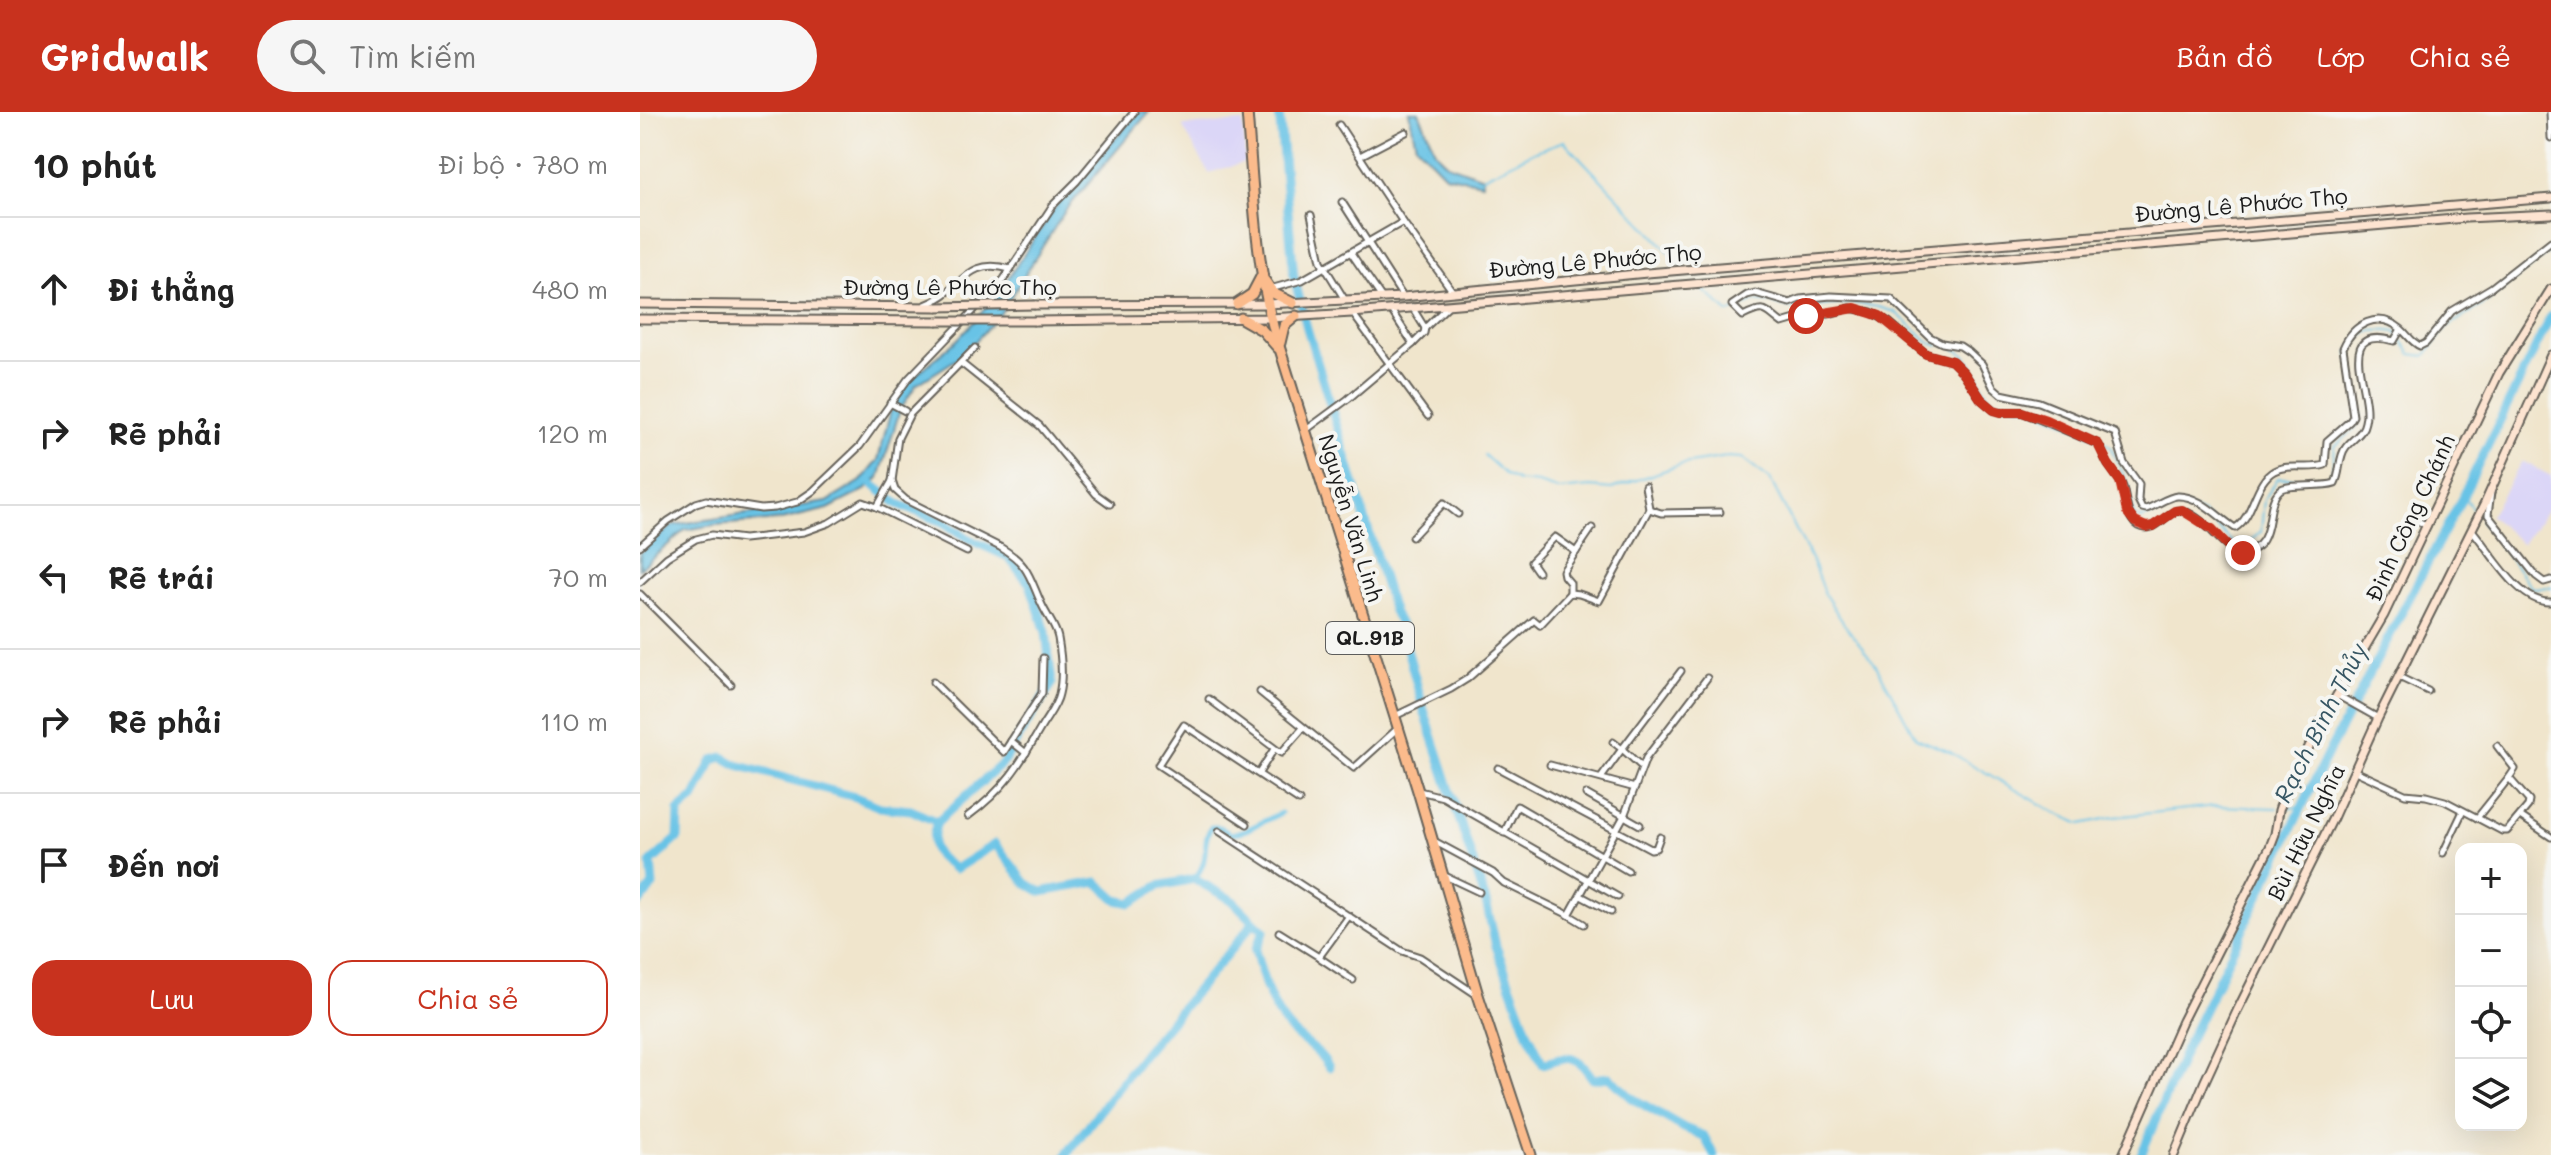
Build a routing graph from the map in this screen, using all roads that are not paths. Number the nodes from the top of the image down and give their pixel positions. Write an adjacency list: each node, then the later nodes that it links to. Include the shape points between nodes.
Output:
1 (1134, 112): 22 (street, via 1053,205)
2 (1247, 112): 23 (highway, Nguyễn Văn Linh / QL.91B)
3 (2550, 112): 6 (street)
4 (1339, 125): 7 (street)
5 (1406, 132): 7 (street)
6 (2551, 138)
7 (1360, 156): 14 (street)
8 (2551, 198): 10 (street, Đường Lê Phước Thọ)
9 (1342, 202): 17 (street)
10 (2465, 204): 13 (street); 15 (street, Đường Lê Phước Thọ)
11 (2551, 214): 13 (street, Đường Lê Phước Thọ)
12 (1311, 215): 21 (street)
13 (2466, 218): 18 (street, Đường Lê Phước Thọ)
14 (1403, 222): 17 (street); 28 (street)
15 (2165, 229): 18 (street); 20 (street, Đường Lê Phước Thọ)
16 (2551, 241): 49 (street, via 2452,311 2422,346)
17 (1369, 243): 19 (street); 29 (street)
18 (2166, 244): 24 (street, Đường Lê Phước Thọ)
19 (1351, 253): 21 (street); 30 (street)
20 (1766, 263): 24 (street); 27 (street, Đường Lê Phước Thọ)
21 (1325, 268): 26 (street); 31 (street)
22 (1010, 269): 39 (street, via 978,268); 56 (street)
23 (1262, 275): 26 (highway, Nguyễn Văn Linh / QL.91B); 35 (highway, via 1250,297)
24 (1767, 277): 32 (street, Đường Lê Phước Thọ)
25 (2551, 289): 69 (street, Đinh Công Chánh, via 2499,373)
26 (1268, 290): 33 (highway); 36 (highway, Nguyễn Văn Linh / QL.91B)
27 (1479, 290): 28 (street, Đường Lê Phước Thọ); 32 (street)
28 (1453, 292): 29 (street, Đường Lê Phước Thọ)
29 (1403, 297): 30 (street, Đường Lê Phước Thọ)
30 (1382, 298): 31 (street, Đường Lê Phước Thọ)
31 (1345, 300): 33 (street, Đường Lê Phước Thọ)
32 (1479, 302): 37 (street, Đường Lê Phước Thọ)
33 (1293, 303): 36 (street, Đường Lê Phước Thọ)
34 (640, 304): 38 (street, Đường Lê Phước Thọ)
35 (1237, 304): 36 (street, Đường Lê Phước Thọ); 39 (street, Đường Lê Phước Thọ, bridge)
36 (1267, 304): 45 (highway, Nguyễn Văn Linh / QL.91B)
37 (1450, 304): 40 (street, Đường Lê Phước Thọ); 48 (street)
38 (863, 306): 39 (street, Đường Lê Phước Thọ); 47 (street)
39 (920, 307)
40 (1412, 307): 41 (street, Đường Lê Phước Thọ); 48 (street)
41 (1390, 309): 42 (street, Đường Lê Phước Thọ); 50 (street)
42 (1352, 313): 43 (street, Đường Lê Phước Thọ); 55 (street)
43 (1296, 316): 45 (street, Đường Lê Phước Thọ); 52 (highway, via 1282,330)
44 (1241, 318): 45 (street, Đường Lê Phước Thọ); 47 (street, Đường Lê Phước Thọ, bridge); 52 (highway, via 1262,330)
45 (1270, 318): 52 (highway, Nguyễn Văn Linh / QL.91B)
46 (640, 319): 47 (street, Đường Lê Phước Thọ)
47 (863, 321)
48 (1425, 328): 50 (street)
49 (2400, 333): 49 (street, via 2380,320 2354,330 2343,348 2353,416 2327,441 2325,465 2272,472 2235,528 2183,497 2142,508 2139,484 2124,463 2115,433 2031,399 2001,394 1969,352 1930,337 1889,298 1831,296 1790,303 1755,293 1732,305 1743,316 1761,310 1782,323 1850,308 1880,316 1926,354 1952,361 1994,410 2022,412 2098,444 2120,481 2127,512 2135,522 2153,526 2182,510 2239,553 2255,547 2268,531 2280,489 2335,483 2345,448 2366,421 2359,351 2371,338 2391,341)
50 (1413, 344): 55 (street)
51 (975, 348): 54 (street)
52 (1280, 350): 59 (highway, Nguyễn Văn Linh / QL.91B)
53 (2551, 355): 62 (street)
54 (961, 363): 60 (street, via 910,414 898,438); 63 (street, via 1040,426)
55 (1389, 365): 58 (street); 59 (street)
56 (890, 404): 57 (street); 73 (street, via 860,446 802,499 761,509 706,500 689,506)
57 (905, 411)
58 (1428, 416)
59 (1305, 431): 92 (highway, Nguyễn Văn Linh / QL.91B)
60 (891, 483): 64 (street); 101 (street, via 906,500 1000,547 1032,577 1058,636 1060,691)
61 (1645, 486): 65 (street)
62 (2491, 489): 71 (street, Bùi Hữu Nghĩa); 77 (street, via 2488,515 2536,576)
63 (1110, 504)
64 (878, 505): 74 (street); 78 (street, via 863,502 820,527 785,536 696,539)
65 (1649, 509): 66 (street); 79 (street, via 1602,598)
66 (1720, 512)
67 (1458, 514): 72 (street, via 1444,503)
68 (2409, 516): 69 (street)
69 (2427, 526): 90 (street, Đinh Công Chánh)
70 (1592, 528): 75 (street)
71 (2473, 528): 81 (street, via 2523,593); 84 (street, Bùi Hữu Nghĩa)
72 (1412, 537)
73 (640, 546)
74 (967, 552)
75 (1576, 552): 76 (street, via 1555,537 1531,562); 79 (street, via 1563,571)
76 (1538, 572)
77 (2551, 580)
78 (640, 582)
79 (1570, 593): 92 (street, via 1540,625 1534,620 1467,679)
80 (640, 594): 87 (street)
81 (2551, 602)
82 (1043, 658): 96 (street, via 1042,693)
83 (1681, 671): 100 (street)
84 (2399, 677): 88 (street); 93 (street, Bùi Hữu Nghĩa)
85 (1707, 678): 103 (street)
86 (933, 682): 96 (street, via 1002,755)
87 (731, 685)
88 (2428, 691)
89 (1260, 692): 94 (street)
90 (2341, 698): 93 (street); 143 (street, Đinh Công Chánh, via 2301,760 2270,847 2176,1033)
91 (1209, 699): 99 (street)
92 (1394, 716): 95 (highway, Nguyễn Văn Linh / QL.91B)
93 (2378, 718): 105 (street, Bùi Hữu Nghĩa)
94 (1303, 728): 95 (street, via 1355,768); 99 (street, via 1281,753)
95 (1398, 729): 110 (highway, Nguyễn Văn Linh / QL.91B)
96 (1013, 742): 101 (street)
97 (1613, 742): 100 (street)
98 (2497, 746): 107 (street, via 2515,769)
99 (1274, 749): 106 (street)
100 (1622, 749): 103 (street); 108 (street)
101 (1025, 752): 114 (street, via 991,799)
102 (1550, 765): 108 (street)
103 (1642, 767): 109 (street)
104 (1498, 768): 121 (street)
105 (2355, 771): 113 (street, via 2405,794 2445,801); 144 (street, Bùi Hữu Nghĩa, via 2238,1009)
106 (1259, 773): 112 (street); 118 (street, via 1184,725 1158,765)
107 (2509, 778): 116 (street, via 2529,801); 117 (street)
108 (1601, 779): 109 (street)
109 (1635, 788): 115 (street)
110 (1418, 791): 122 (street, via 1443,797); 125 (highway, Nguyễn Văn Linh / QL.91B)
111 (1586, 794): 115 (street)
112 (1299, 801)
113 (2463, 811): 117 (street); 126 (street)
114 (968, 816)
115 (1624, 816): 119 (street); 121 (street)
116 (2520, 816): 117 (street, via 2506,831); 124 (street)
117 (2477, 818)
118 (1247, 824)
119 (1640, 825)
120 (1219, 831): 136 (street)
121 (1616, 832): 123 (street, via 1653,850); 127 (street)
122 (1504, 833): 127 (street, via 1517,806); 130 (street)
123 (1660, 837)
124 (2551, 837)
125 (1431, 840): 129 (highway, Nguyễn Văn Linh / QL.91B); 135 (street)
126 (2443, 853)
127 (1603, 855): 128 (street); 130 (street)
128 (1628, 871)
129 (1442, 875): 131 (street); 141 (highway, Nguyễn Văn Linh / QL.91B)
130 (1589, 881): 132 (street); 133 (street)
131 (1479, 892)
132 (1581, 896): 134 (street); 135 (street)
133 (1618, 897)
134 (1611, 912)
135 (1569, 915): 137 (street)
136 (1349, 916): 139 (street); 141 (street)
137 (1584, 924)
138 (1279, 932): 139 (street)
139 (1319, 957): 140 (street)
140 (1353, 980)
141 (1478, 995): 142 (highway, Nguyễn Văn Linh / QL.91B)
142 (1531, 1155)
143 (2123, 1155)
144 (2174, 1155)

